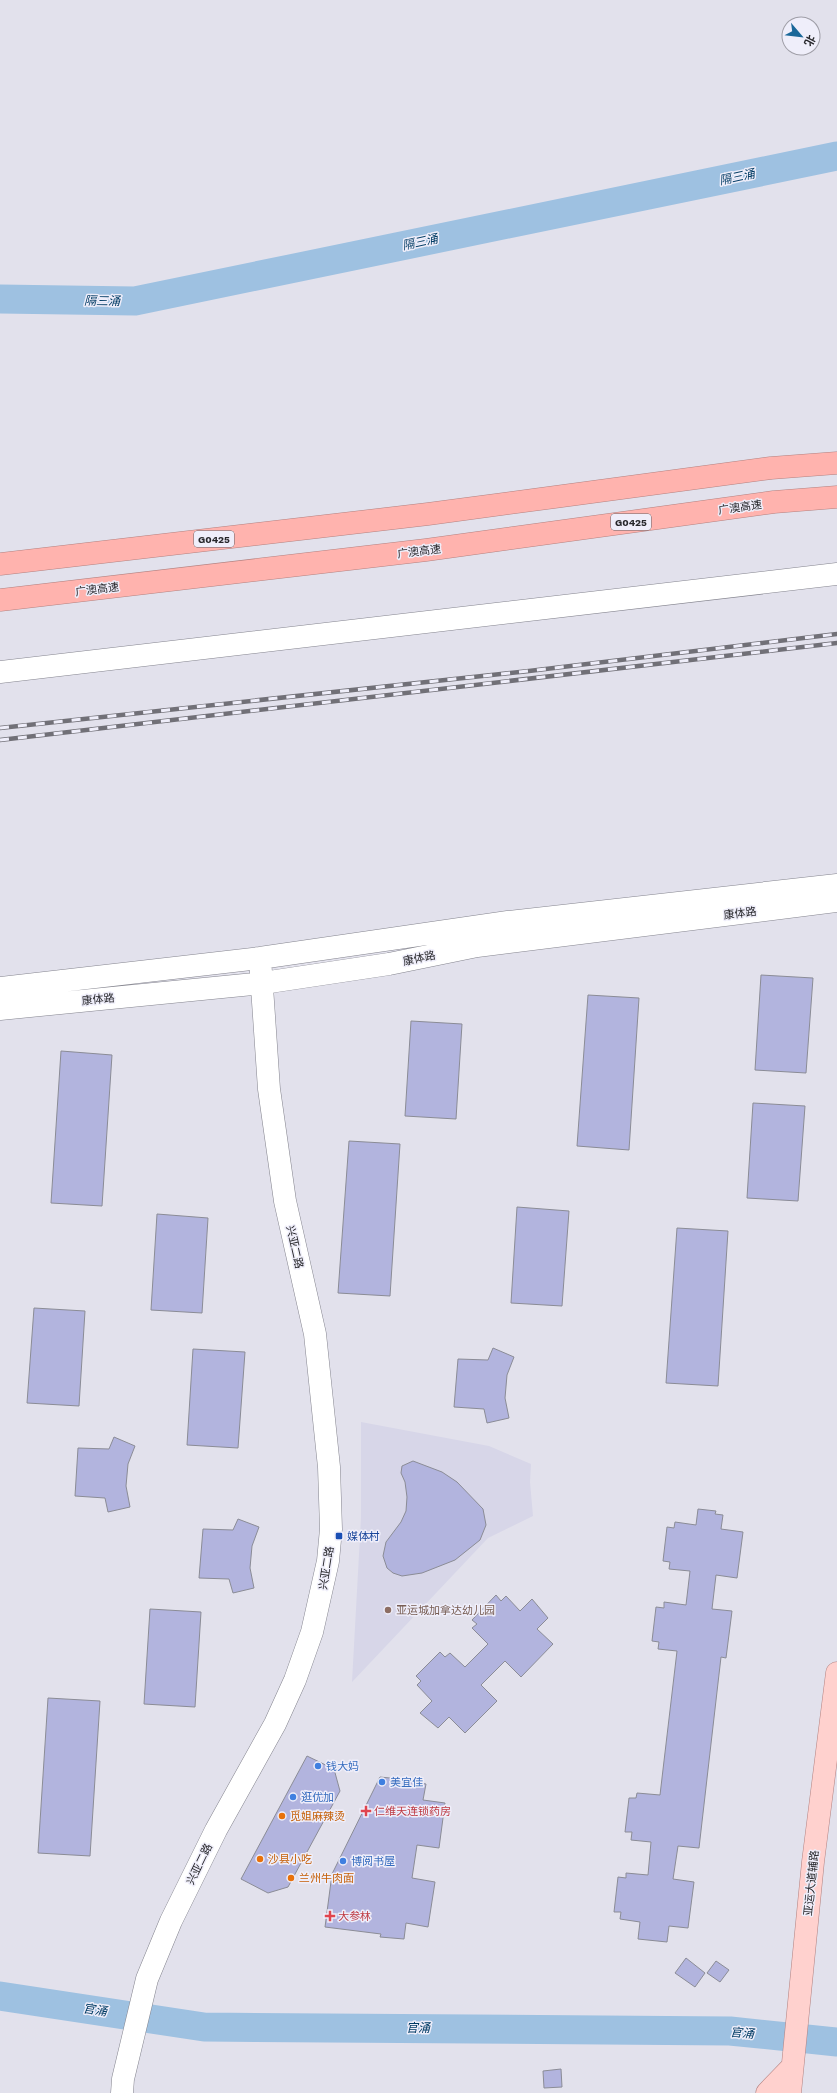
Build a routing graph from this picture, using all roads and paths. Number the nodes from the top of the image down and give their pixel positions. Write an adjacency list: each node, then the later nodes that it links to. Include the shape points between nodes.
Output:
1 (837, 463): 3 (highway, G0425, via 771,468 428,514)
2 (837, 497): 5 (highway, 广澳高速 / G0425, via 774,502 426,550)
3 (0, 564)
4 (837, 574): 6 (street)
5 (0, 600)
6 (0, 672)
7 (837, 885): 9 (street, 康体路, via 508,922)
8 (837, 901): 10 (street, 康体路, via 477,946 390,964)
9 (260, 958): 10 (street, 兴亚二路); 11 (street, 康体路)
10 (262, 983): 12 (street, 康体路); 15 (street, 兴亚二路, via 269,1089 285,1201 315,1334 329,1468 331,1529 328,1561 312,1632 295,1680 275,1724 216,1830 171,1921 148,1979)
11 (0, 988)
12 (0, 1009)
13 (837, 1673): 14 (main road, 亚运大道辅路)
14 (792, 2067): 16 (main road); 17 (main road, 亚运大道辅路)
15 (123, 2086)
16 (767, 2093)
17 (790, 2093)

